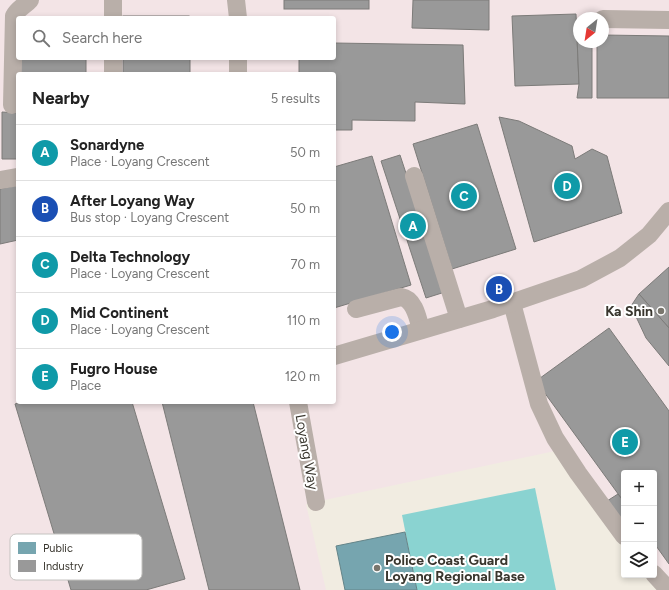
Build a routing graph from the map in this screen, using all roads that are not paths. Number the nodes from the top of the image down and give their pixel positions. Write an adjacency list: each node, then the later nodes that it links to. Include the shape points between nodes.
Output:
1 (30, 0): 12 (street, via 16,11 14,16)
2 (114, 0): 4 (street)
3 (236, 0): 5 (street)
4 (113, 16)
5 (238, 16)
6 (609, 19): 7 (street)
7 (669, 20)
8 (113, 60): 10 (street)
9 (238, 60): 11 (street)
10 (113, 72)
11 (238, 72)
12 (12, 105)
13 (414, 176): 19 (street)
14 (16, 177): 15 (street)
15 (0, 180)
16 (669, 211): 17 (street, via 649,235 620,258 581,279)
17 (512, 303): 19 (street); 24 (street, via 539,404 555,438)
18 (356, 309): 20 (street, via 401,297 406,298 412,303)
19 (459, 319): 20 (street)
20 (421, 330): 21 (street)
21 (336, 355)
22 (298, 404): 23 (street, Loyang Way)
23 (316, 502)
24 (621, 532)
25 (657, 577): 26 (street)
26 (669, 589)

